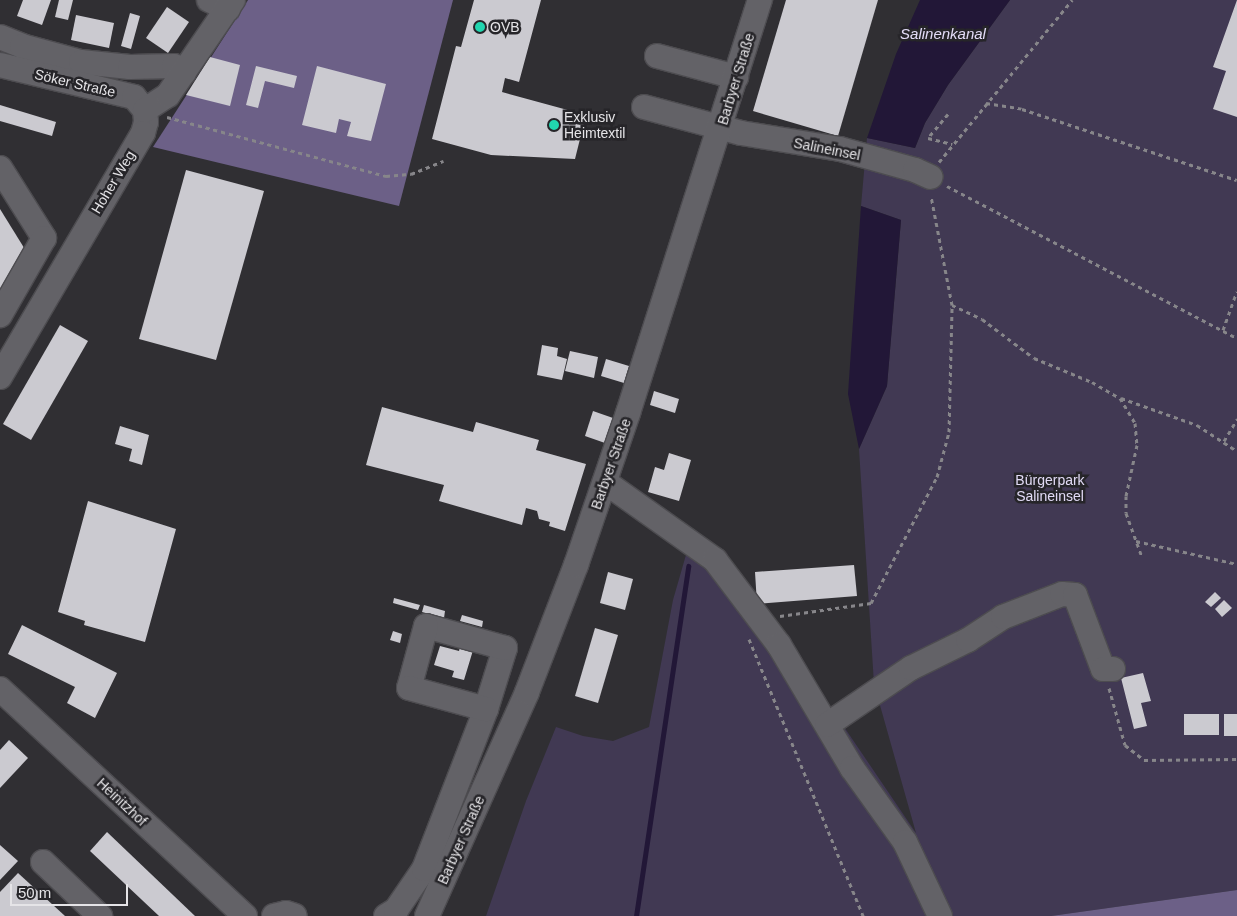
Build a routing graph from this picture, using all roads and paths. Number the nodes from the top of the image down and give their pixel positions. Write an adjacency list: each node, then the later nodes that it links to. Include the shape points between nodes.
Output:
1 (760, 0): 8 (street, Barbyer Straße)
2 (1072, 0): 9 (path)
3 (223, 3): 7 (street)
4 (0, 37): 7 (street, via 81,62 130,67 174,66)
5 (657, 56): 8 (street)
6 (0, 65): 11 (street, Söker Straße, via 134,97)
7 (184, 73): 11 (street, via 168,95)
8 (736, 78): 13 (street, Barbyer Straße)
9 (985, 103): 14 (path); 18 (path, via 1022,109)
10 (644, 107): 13 (street, Salineinsel)
11 (145, 110): 15 (path, via 386,176 411,174); 24 (street, Hoher Weg, via 146,122 142,133)
12 (948, 114): 14 (path, via 928,138)
13 (721, 127): 17 (street, Salineinsel, via 840,149); 29 (street, Barbyer Straße)
14 (952, 144): 17 (path)
15 (444, 161)
16 (0, 168): 21 (street, via 44,238)
17 (931, 177): 20 (path, via 930,191); 22 (path)
18 (1237, 180)
19 (1237, 291): 22 (path)
20 (952, 306): 25 (path, via 982,319 1034,358 1092,382); 33 (path, via 947,441 937,476 870,603)
21 (0, 315)
22 (1223, 330): 23 (path)
23 (1237, 338)
24 (0, 376)
25 (1120, 398): 27 (path, via 1197,424); 30 (path, via 1135,424 1138,445 1126,496 1126,513)
26 (1237, 419): 27 (path)
27 (1224, 442): 28 (path)
28 (1237, 451)
29 (605, 482): 33 (street, via 715,560); 45 (street, Barbyer Straße, via 526,692)
30 (1136, 541): 31 (path); 32 (path)
31 (1142, 556)
32 (1237, 564)
33 (753, 627): 37 (street, via 779,645); 46 (path)
34 (1108, 669): 37 (street, via 1075,595 1062,594 1002,617 968,640 911,668); 38 (path, via 1125,745 1144,760)
35 (0, 689): 41 (street, Heinitzhof)
36 (486, 709): 44 (street, via 424,869 396,910)
37 (827, 725): 47 (street, via 852,768 906,842)
38 (1237, 759)
39 (43, 862): 40 (street)
40 (100, 916)
41 (244, 916)
42 (274, 916): 43 (street, via 286,913)
43 (295, 916)
44 (386, 916)
45 (427, 916)
46 (863, 916)
47 (940, 916)

